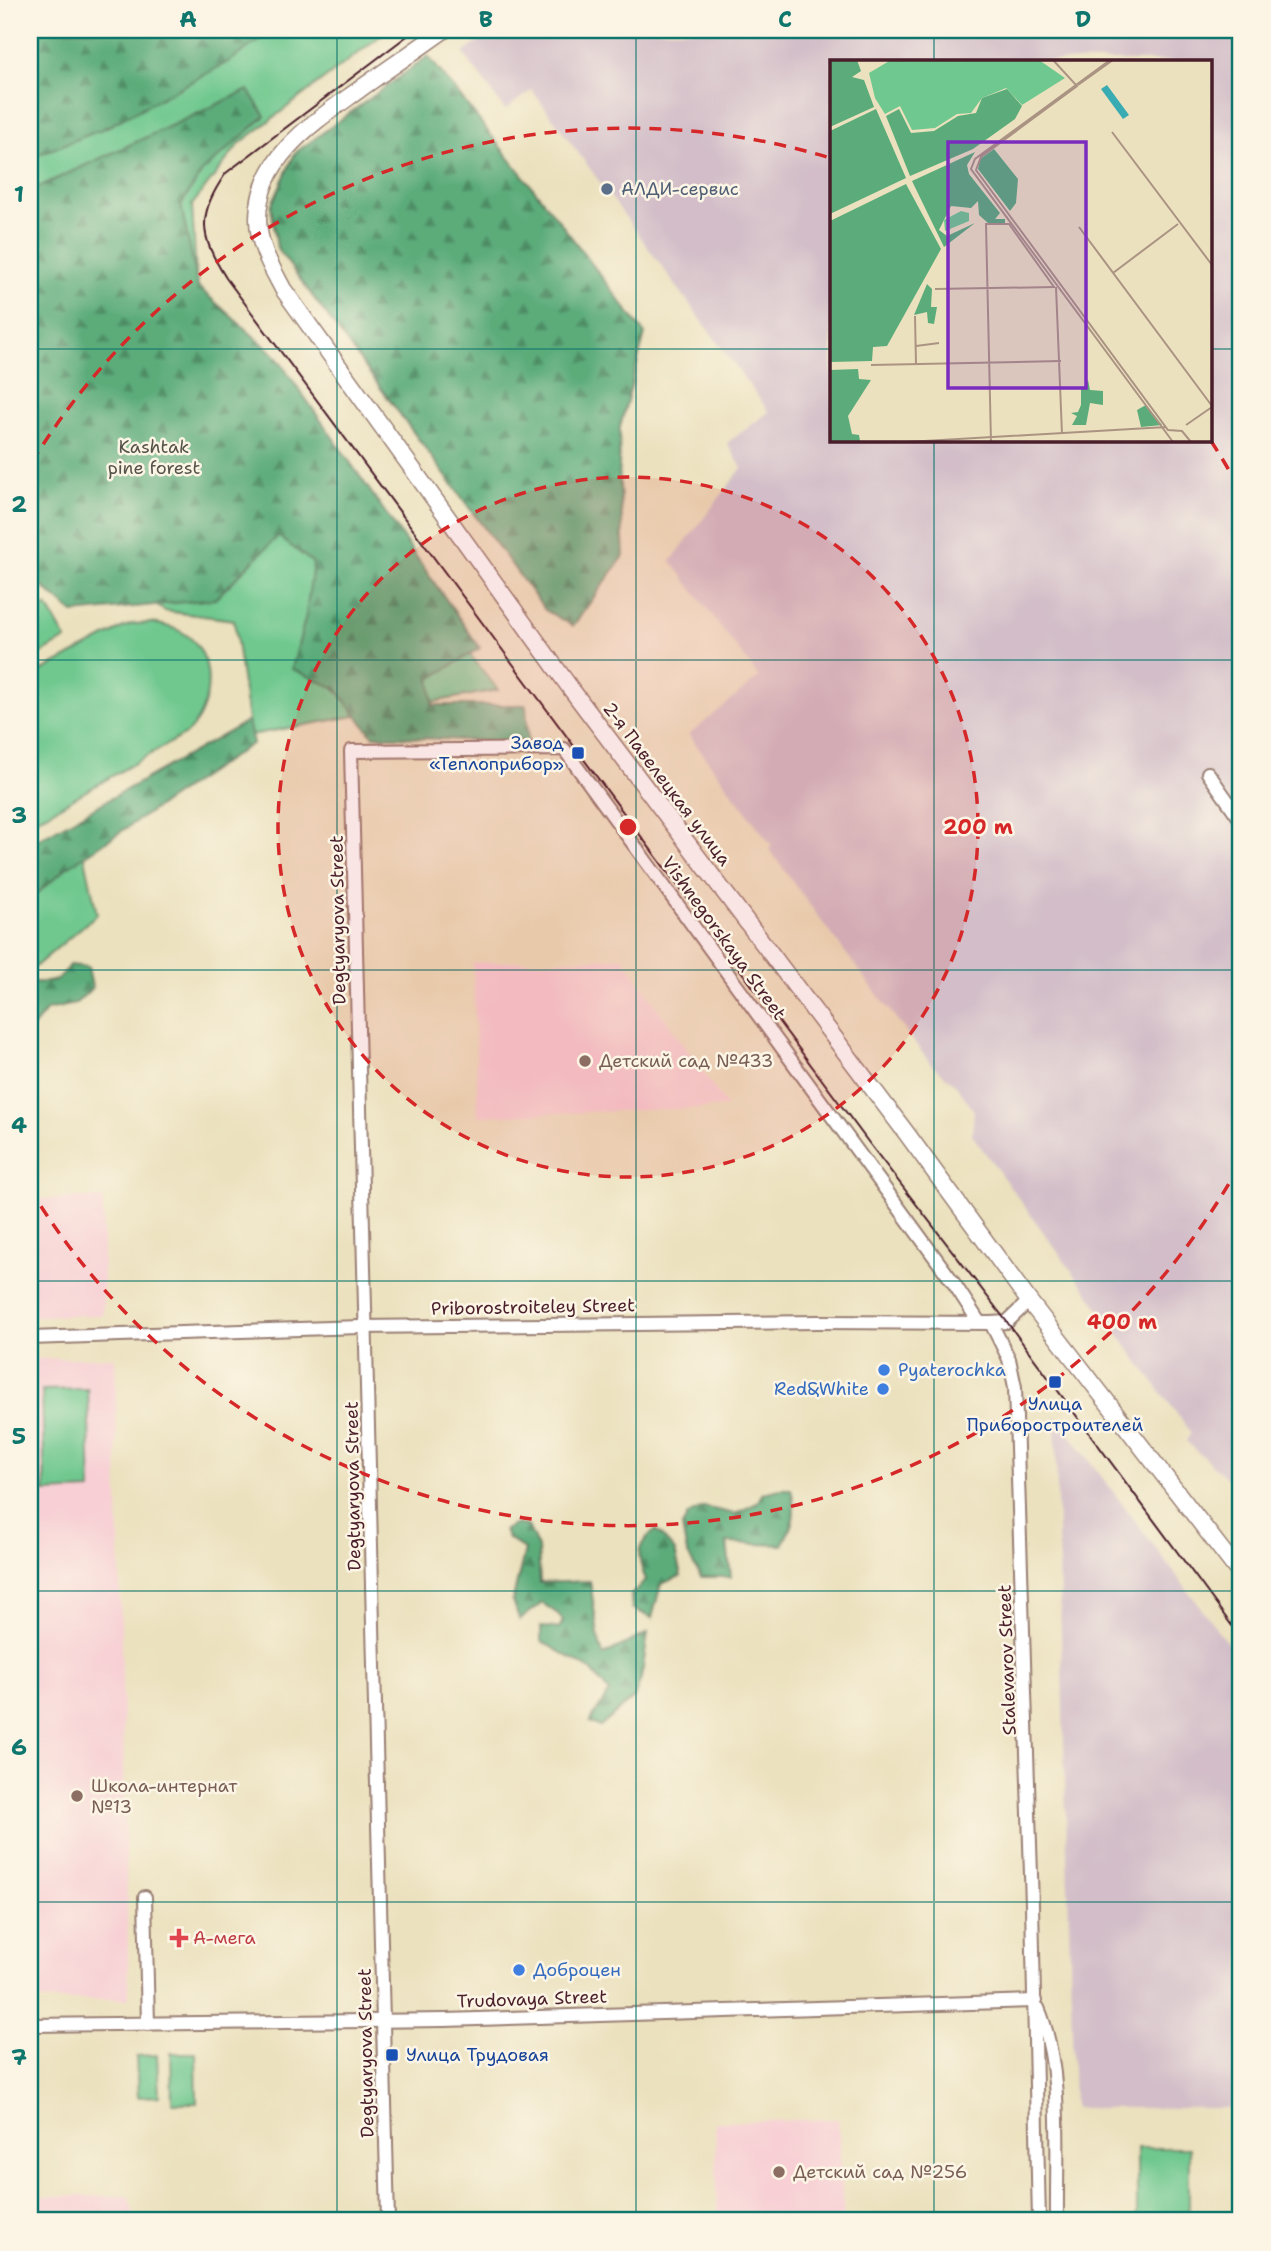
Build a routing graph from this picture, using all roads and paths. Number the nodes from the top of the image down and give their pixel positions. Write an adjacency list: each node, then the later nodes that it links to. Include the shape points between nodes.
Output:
1 (444, 30): 5 (main road, 2-я Павелецкая улица, via 303,130 276,160 264,185 258,218 262,249 283,289 571,689)
2 (351, 751): 6 (street, Vishnegorskaya Street, via 564,749); 7 (street, Degtyaryova Street)
3 (1208, 773): 4 (street)
4 (1241, 820)
5 (1029, 1301): 6 (street, Priborostroiteley Street, via 1007,1322); 9 (main road, 2-я Павелецкая улица)
6 (985, 1323): 7 (street, Priborostroiteley Street); 11 (street, Stalevarov Street, via 1009,1359 1015,1387)
7 (366, 1327): 8 (street, Priborostroiteley Street); 12 (street, Degtyaryova Street)
8 (30, 1338)
9 (1241, 1575)
10 (145, 1897): 13 (street)
11 (1035, 2001): 12 (street, Trudovaya Street); 16 (street, Stalevarov Street); 17 (street, Stalevarov Street, via 1052,2056)
12 (383, 2021): 13 (street, Trudovaya Street); 15 (street, Degtyaryova Street)
13 (148, 2024): 14 (street, Trudovaya Street)
14 (30, 2025)
15 (388, 2221)
16 (1039, 2221)
17 (1057, 2221)

